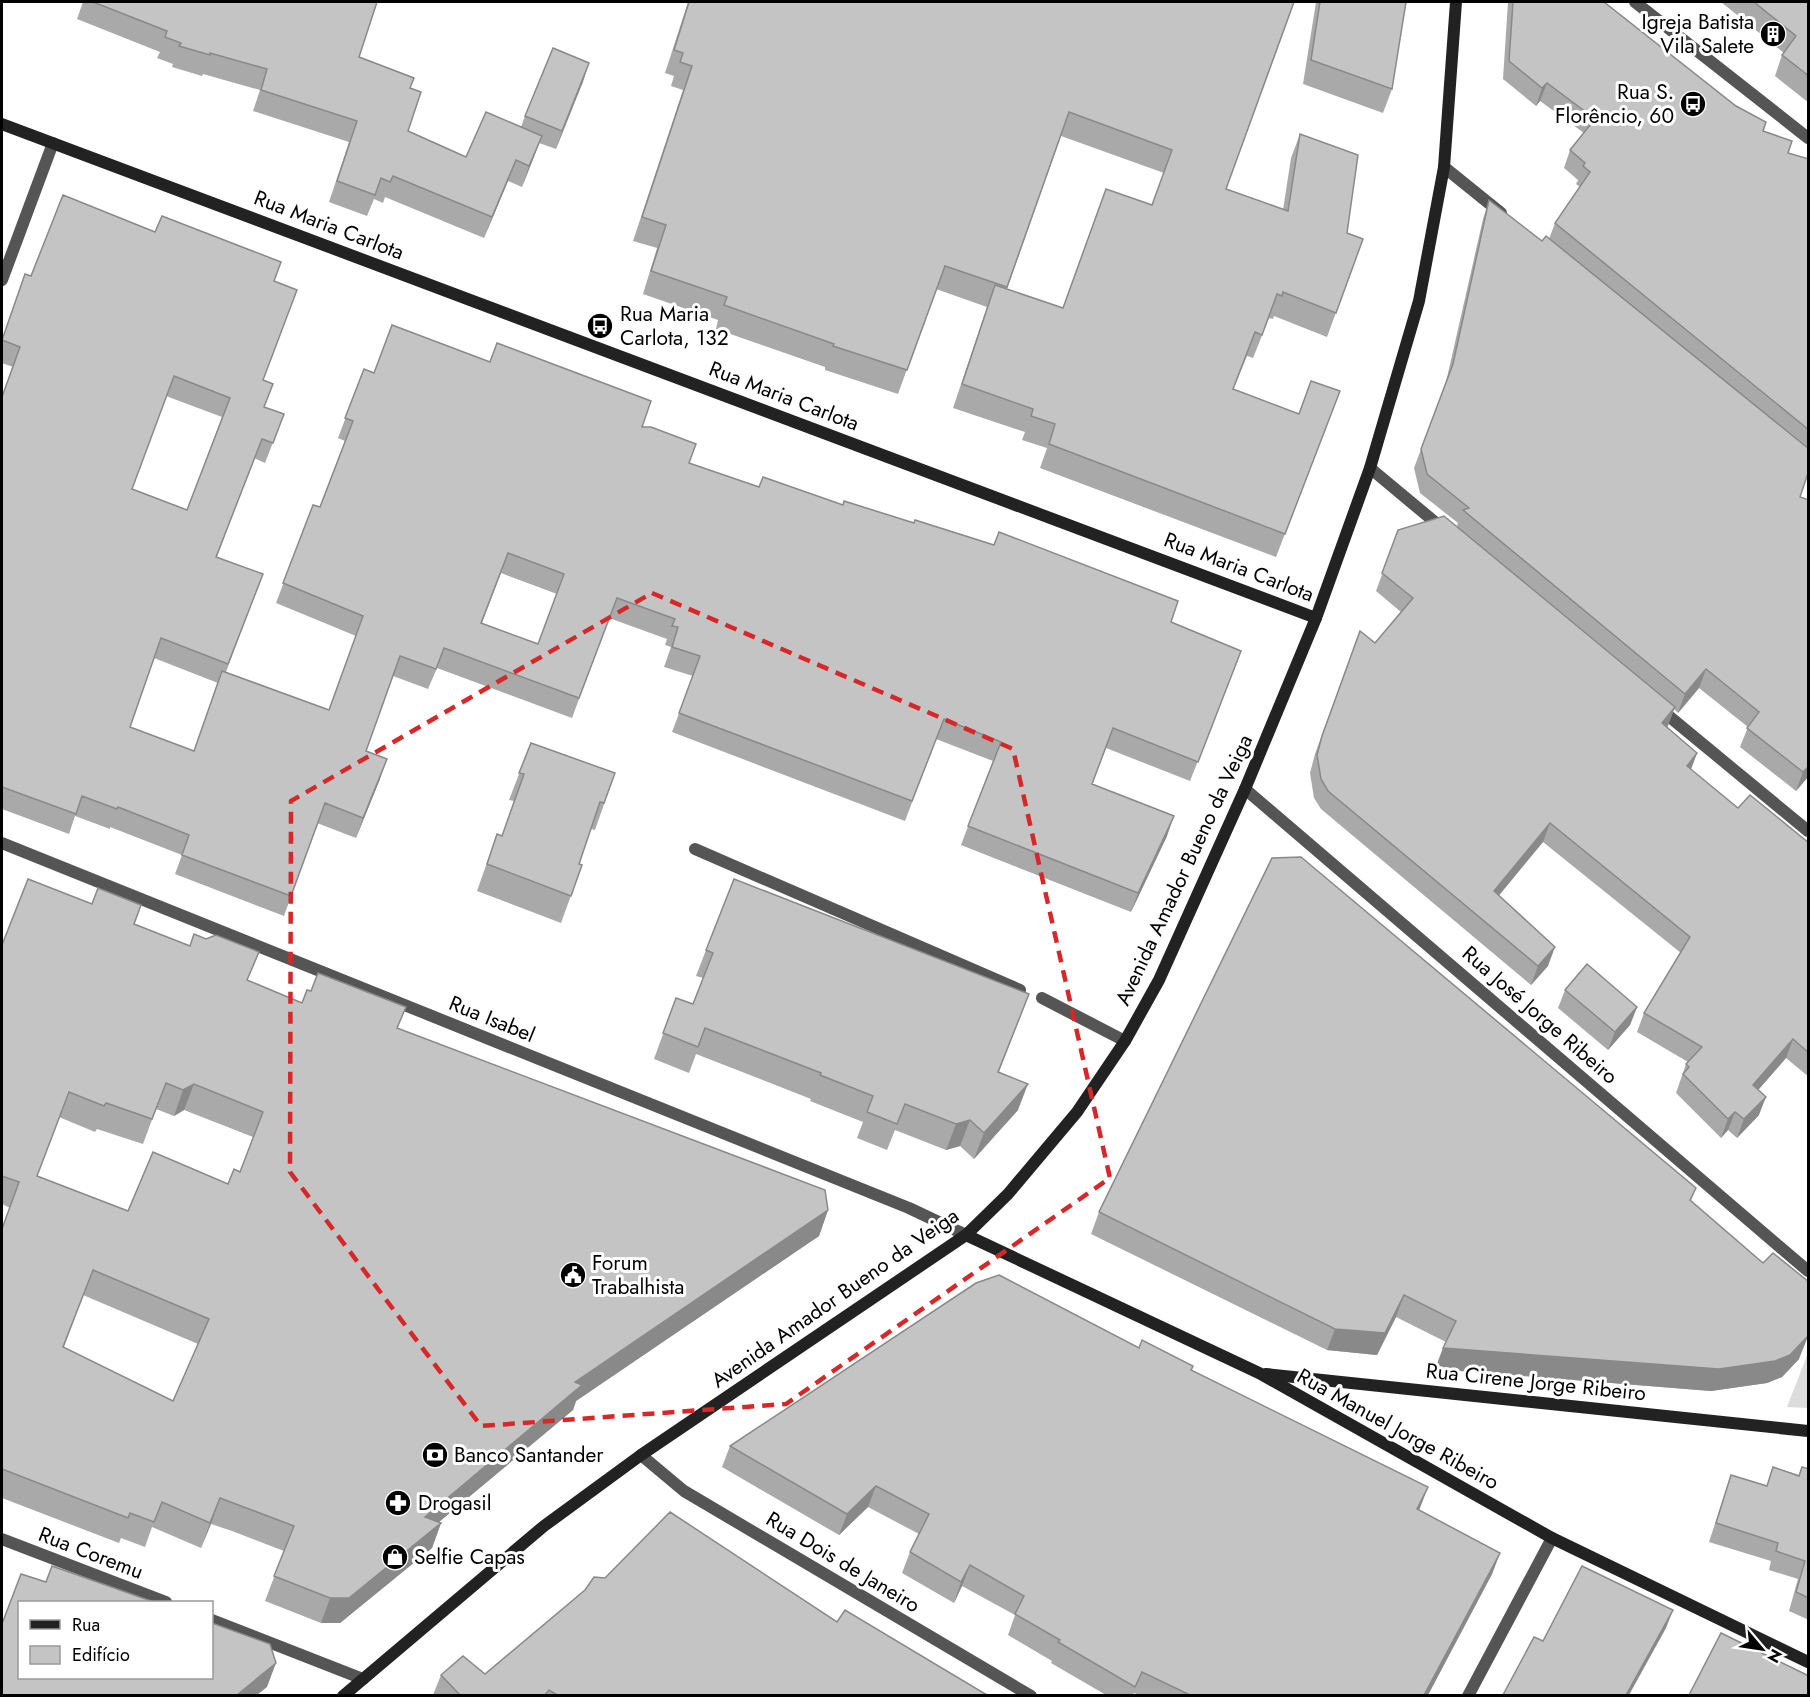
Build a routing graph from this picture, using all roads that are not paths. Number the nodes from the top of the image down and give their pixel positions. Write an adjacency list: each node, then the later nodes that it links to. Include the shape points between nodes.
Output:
1 (1456, 2): 6 (street, Avenida Amador Bueno da Veiga)
2 (1635, 2): 4 (street)
3 (2, 124): 5 (street, Rua Maria Carlota)
4 (1809, 138)
5 (53, 143): 8 (street); 11 (street, Rua Maria Carlota)
6 (1444, 167): 7 (street); 9 (street, Avenida Amador Bueno da Veiga, via 1419,301)
7 (1506, 218)
8 (2, 280)
9 (1370, 468): 10 (street); 11 (street, Avenida Amador Bueno da Veiga)
10 (1452, 536)
11 (1316, 618): 13 (street, Avenida Amador Bueno da Veiga)
12 (1653, 703): 14 (street)
13 (1245, 789): 19 (street, Avenida Amador Bueno da Veiga, via 1160,980); 21 (street, Rua José Jorge Ribeiro)
14 (1809, 831)
15 (2, 843): 20 (street, Rua Isabel)
16 (695, 849): 17 (street)
17 (1020, 990)
18 (1041, 998): 19 (street)
19 (1125, 1041): 20 (street, Avenida Amador Bueno da Veiga, via 1077,1112 1008,1194)
20 (966, 1234): 22 (street, Rua Manuel Jorge Ribeiro); 24 (street, Avenida Amador Bueno da Veiga)
21 (1809, 1271)
22 (1259, 1373): 23 (street, Rua Cirene Jorge Ribeiro); 25 (street, Rua Manuel Jorge Ribeiro)
23 (1809, 1431)
24 (641, 1455): 30 (street, Avenida Amador Bueno da Veiga, via 544,1526); 32 (street, Rua Dois de Janeiro, via 684,1491)
25 (1552, 1538): 29 (street, Rua Manuel Jorge Ribeiro); 33 (street)
26 (2, 1539): 27 (street, Rua Coremu)
27 (163, 1601)
28 (213, 1620): 30 (street)
29 (1809, 1662)
30 (363, 1679): 31 (street, Avenida Amador Bueno da Veiga)
31 (343, 1695)
32 (1031, 1695)
33 (1468, 1695)

